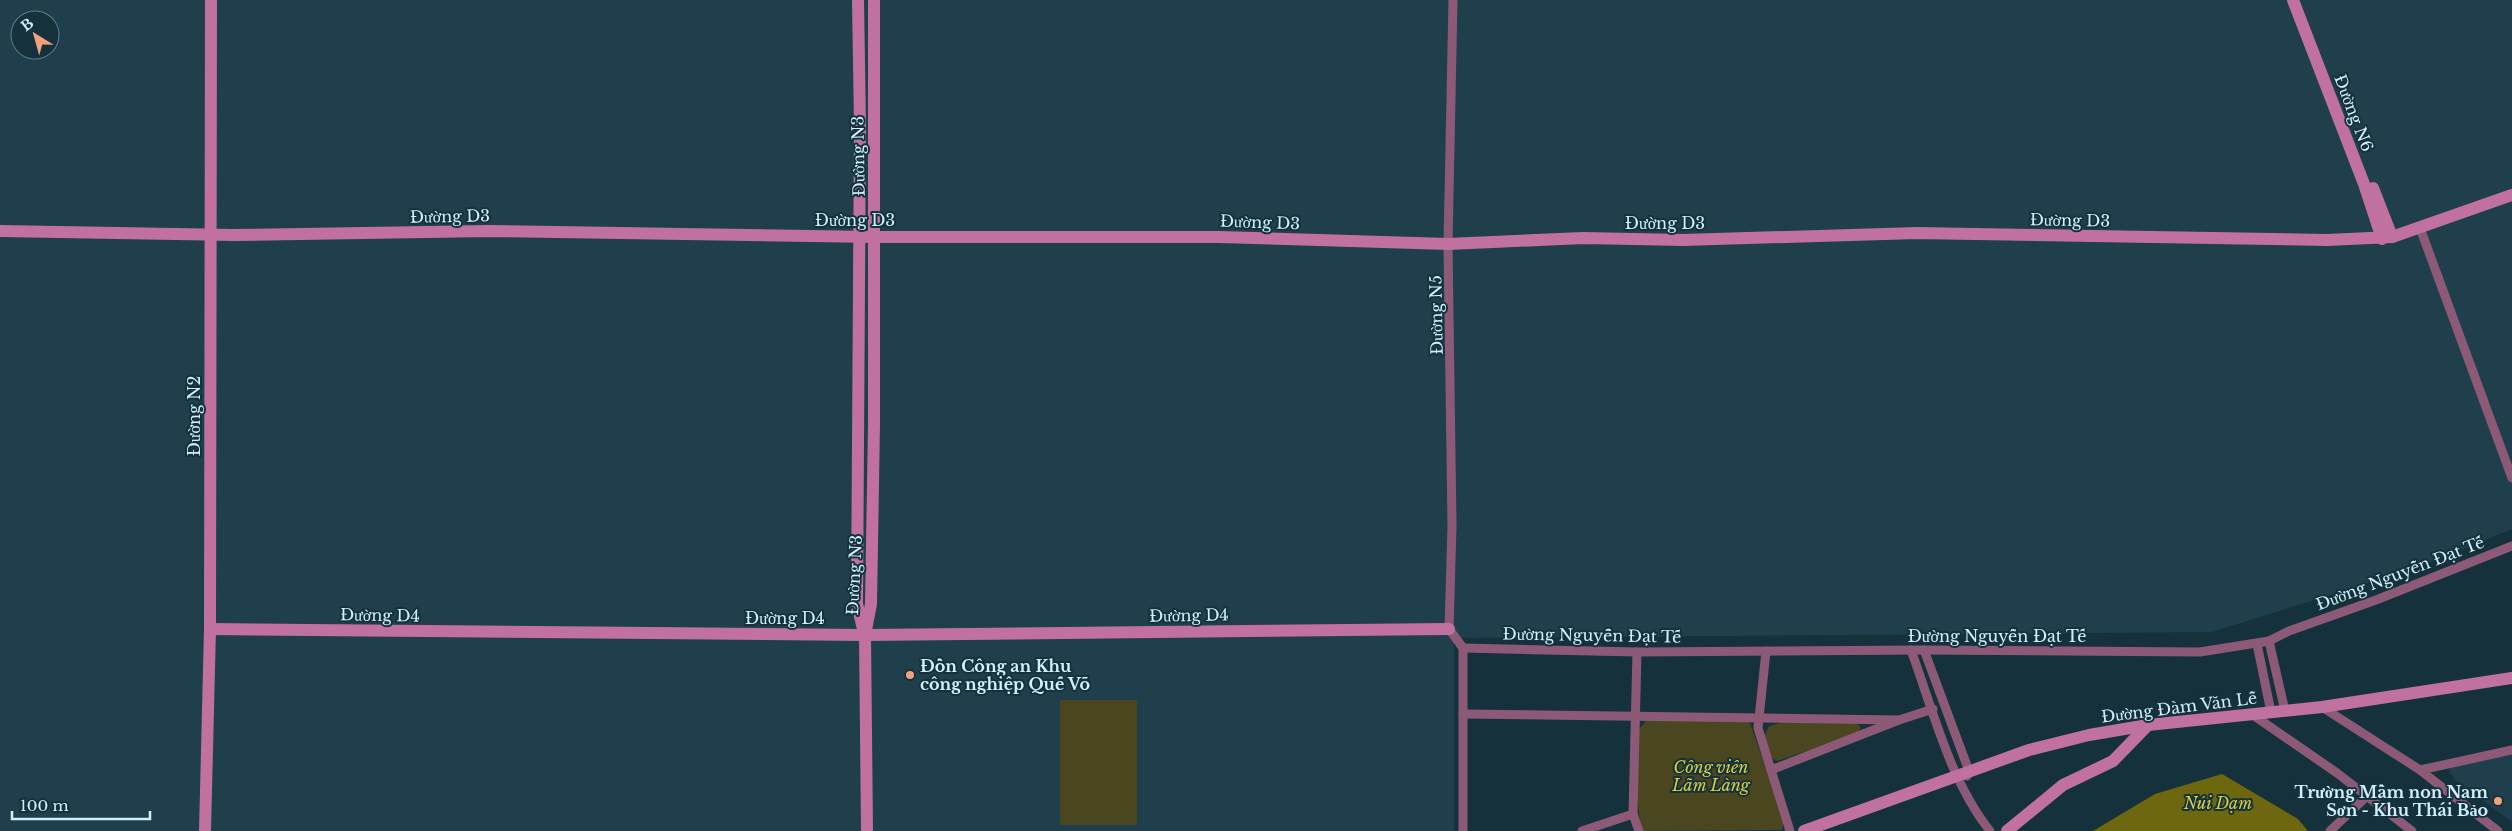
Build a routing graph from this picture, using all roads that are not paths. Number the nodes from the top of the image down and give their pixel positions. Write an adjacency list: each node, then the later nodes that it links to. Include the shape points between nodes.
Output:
1 (211, 0): 12 (street, Đường N2)
2 (858, 0): 7 (street, Đường N3)
3 (874, 0): 8 (street, Đường N3)
4 (1453, 0): 16 (street, Đường N5)
5 (2293, 0): 15 (street, Đường N6)
6 (2302, 0): 15 (street, Đường N6)
7 (857, 16): 8 (street); 13 (street, Đường N3)
8 (874, 16): 14 (street, Đường N3)
9 (2512, 195): 10 (street, Đường D3)
10 (2420, 228): 15 (street, Đường D3); 17 (street)
11 (0, 231): 12 (street, Đường D3)
12 (210, 235): 13 (street, Đường D3, via 489,232); 19 (street, Đường N2)
13 (859, 237): 14 (street, Đường D3); 21 (street, Đường N3, via 857,604)
14 (875, 237): 16 (street, Đường D3, via 1219,237); 21 (street, Đường N3, via 871,604)
15 (2387, 238): 16 (street, Đường D3, via 1917,233 1683,240 1583,238)
16 (1448, 244): 20 (street, Đường N5, via 1452,526)
17 (2512, 478)
18 (2512, 546): 22 (street, Đường Nguyễn Đạt Tế, via 2376,600 2289,630)
19 (210, 629): 21 (street, Đường D4); 46 (street, Đường N2)
20 (1449, 629): 21 (street, Đường D4); 24 (street)
21 (865, 635): 47 (street)
22 (2269, 641): 23 (street, Đường Nguyễn Đạt Tế); 32 (street)
23 (2257, 644): 26 (street, Đường Nguyễn Đạt Tế, via 2200,652); 33 (street)
24 (1463, 648): 28 (street, Đường Nguyễn Đạt Tế); 34 (street)
25 (1911, 650): 26 (street, Đường Nguyễn Đạt Tế); 27 (street, Đường Nguyễn Đạt Tế); 31 (street)
26 (1924, 650): 43 (street)
27 (1766, 651): 28 (street, Đường Nguyễn Đạt Tế); 37 (street)
28 (1637, 652): 35 (street)
29 (2512, 678): 30 (street, Đường Đàm Văn Lễ)
30 (2322, 707): 32 (street, Đường Đàm Văn Lễ); 42 (street)
31 (1933, 709): 38 (street); 43 (street)
32 (2285, 711): 33 (street, Đường Đàm Văn Lễ)
33 (2271, 712): 36 (street, Đường Đàm Văn Lễ)
34 (1463, 714): 35 (street); 48 (street)
35 (1636, 715): 37 (street); 45 (street)
36 (2253, 715): 39 (street, Đường Đàm Văn Lễ); 44 (street)
37 (1760, 719): 38 (street); 41 (street, via 1758,728)
38 (1899, 720): 41 (street)
39 (2148, 725): 43 (street, Đường Đàm Văn Lễ, via 2029,750); 54 (street, via 2113,761 2063,784)
40 (2512, 750): 42 (street)
41 (1771, 770): 51 (street)
42 (2420, 770): 57 (street)
43 (1963, 773): 52 (street, Đường Đàm Văn Lễ); 53 (street, via 1962,788 1973,810)
44 (2367, 796): 55 (street); 56 (street)
45 (1633, 814): 49 (street); 50 (street)
46 (205, 831)
47 (867, 831)
48 (1463, 831)
49 (1582, 831)
50 (1639, 831)
51 (1790, 831)
52 (1804, 831)
53 (1990, 831)
54 (2008, 831)
55 (2330, 831)
56 (2412, 831)
57 (2498, 831)

